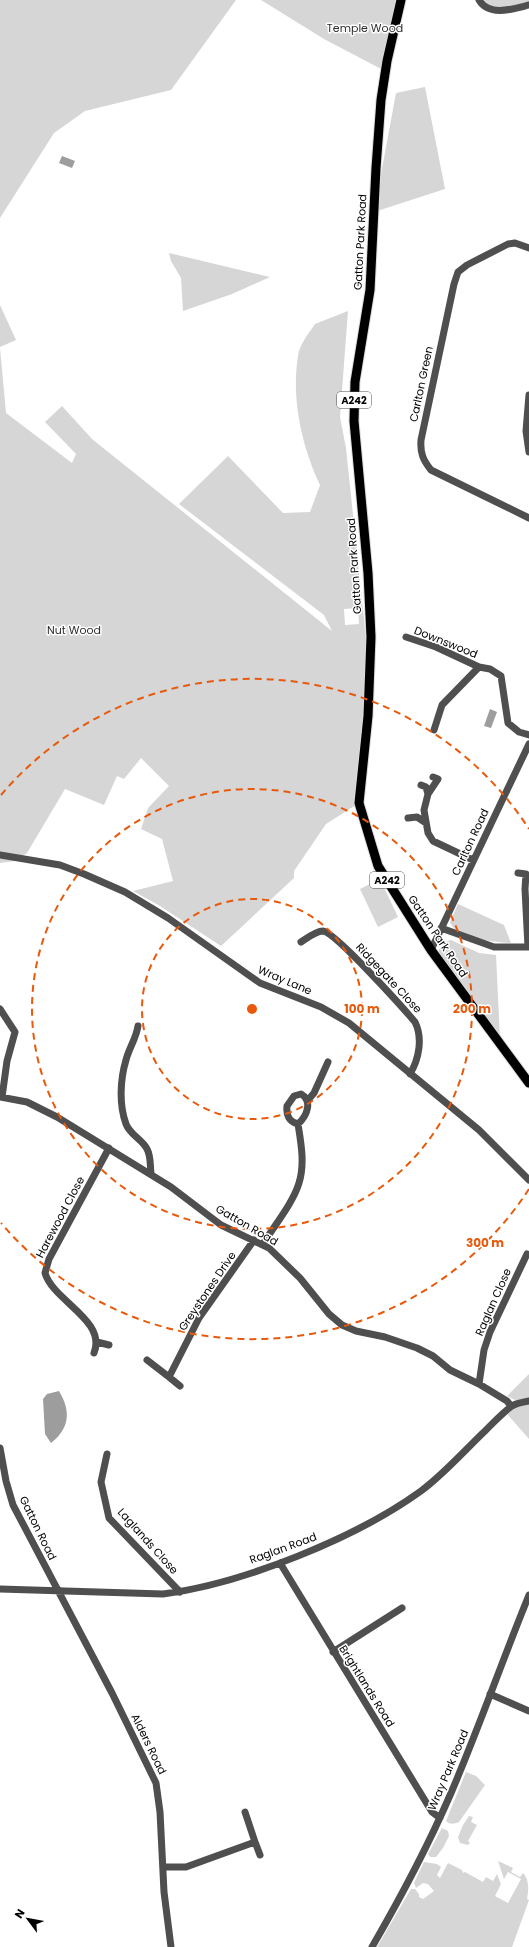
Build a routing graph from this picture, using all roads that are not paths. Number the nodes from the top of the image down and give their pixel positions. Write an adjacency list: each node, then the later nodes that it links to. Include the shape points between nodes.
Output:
1 (401, 0): 25 (main road, Gatton Park Road / A242, via 381,100 370,290 355,382 354,421 368,573 371,637 368,716 359,802 378,866)
2 (479, 0): 3 (street, via 490,11)
3 (529, 5)
4 (529, 248): 7 (street, Carlton Green, via 515,243 508,244 458,272 420,449 432,470)
5 (529, 395): 6 (street, via 526,431)
6 (529, 452)
7 (529, 518)
8 (406, 637): 9 (street, Downswood, via 436,647)
9 (479, 667): 10 (street, Downswood, via 442,705); 11 (street, Downswood, via 490,669 501,676 508,723 519,732)
10 (434, 730)
11 (529, 735)
12 (529, 744): 19 (street, Carlton Road)
13 (433, 777): 15 (street, via 438,780)
14 (421, 785): 15 (street, via 426,787)
15 (428, 794): 17 (street, via 424,810)
16 (408, 818): 17 (street, via 417,817)
17 (426, 822): 19 (street, via 433,842)
18 (0, 855): 29 (street, Wray Lane, via 60,865 125,892 168,918 260,983 321,1007 349,1023)
19 (473, 860): 22 (street, Carlton Road)
20 (518, 873): 21 (street)
21 (528, 873): 24 (street, via 525,889)
22 (441, 928): 24 (street, via 494,947); 25 (street, Carlton Road)
23 (301, 942): 29 (street, Ridgegate Close, via 319,932 325,931 330,934 415,1022 419,1032 419,1054)
24 (529, 947)
25 (431, 950): 30 (main road, Gatton Park Road / A242)
26 (0, 1009): 31 (street, via 15,1032)
27 (138, 1026): 35 (street, via 136,1038 126,1060 121,1093 125,1123 128,1130 147,1149)
28 (328, 1062): 32 (street, via 314,1093)
29 (410, 1074): 36 (street, Wray Lane, via 479,1130)
30 (529, 1083)
31 (1, 1097): 34 (street, Gatton Road, via 27,1102 41,1108)
32 (308, 1100): 33 (street, via 304,1118); 33 (street, via 301,1094 288,1102 288,1117)
33 (298, 1124): 38 (street, via 302,1149 299,1182)
34 (109, 1148): 35 (street, Gatton Road); 40 (street, Harewood Close, via 49,1259 45,1273 51,1285 92,1329)
35 (150, 1173): 37 (street, Gatton Road, via 221,1225)
36 (529, 1180)
37 (254, 1240): 38 (street, Gatton Road); 44 (street, Greystones Drive, via 199,1318)
38 (263, 1244): 45 (street, Gatton Road, via 300,1278 329,1314 342,1325 412,1345 433,1356 450,1370)
39 (527, 1254): 45 (street, Raglan Close, via 490,1332 484,1350)
40 (97, 1342): 41 (street); 42 (street)
41 (109, 1345)
42 (94, 1353)
43 (147, 1360): 44 (street)
44 (169, 1377): 46 (street)
45 (479, 1384): 48 (street, Gatton Road)
46 (180, 1386)
47 (529, 1401): 48 (street, Raglan Road)
48 (512, 1406): 51 (street, Raglan Road, via 421,1491 352,1532)
49 (0, 1448): 53 (street, Gatton Road, via 13,1505)
50 (107, 1454): 54 (street, Laglands Close, via 101,1482 109,1518)
51 (280, 1563): 54 (street, Raglan Road); 57 (street, Brightlands Road)
52 (0, 1589): 53 (street, Raglan Road)
53 (57, 1591): 54 (street, Raglan Road, via 143,1594); 64 (street, Alders Road, via 112,1693 156,1783)
54 (180, 1592)
55 (529, 1595): 58 (street, Wray Park Road)
56 (402, 1608): 57 (street)
57 (333, 1652): 61 (street, Brightlands Road, via 432,1812)
58 (490, 1694): 59 (street); 61 (street, Wray Park Road)
59 (529, 1711)
60 (245, 1812): 62 (street)
61 (440, 1818): 66 (street, Wray Park Road)
62 (255, 1842): 63 (street); 64 (street, via 186,1867)
63 (260, 1855)
64 (163, 1867): 65 (street, Alders Road, via 167,1928)
65 (171, 1947)
66 (372, 1947)

